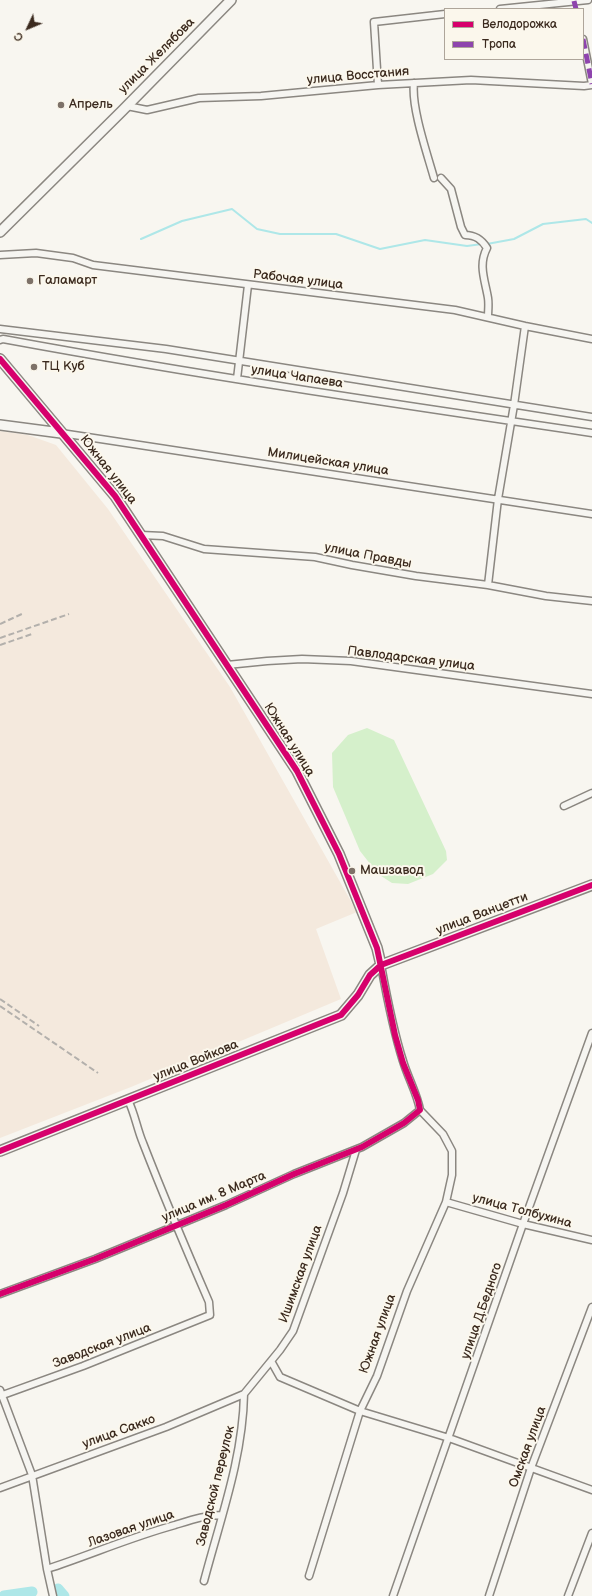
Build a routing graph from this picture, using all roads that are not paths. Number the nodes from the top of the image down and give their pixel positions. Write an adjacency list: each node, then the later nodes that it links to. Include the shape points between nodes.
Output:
1 (231, 0): 11 (street, улица Желябова)
2 (588, 0): 3 (street)
3 (574, 1): 4 (street); 5 (street)
4 (509, 8)
5 (576, 8)
6 (444, 14): 9 (street, via 374,22)
7 (584, 44): 10 (street)
8 (414, 83): 9 (street, улица Восстания); 10 (street, улица Восстания, via 471,80); 12 (street, via 420,128)
9 (378, 85): 11 (street, улица Восстания, via 261,96 199,98 147,110)
10 (592, 85)
11 (127, 106): 14 (street, улица Желябова)
12 (434, 178)
13 (441, 178): 17 (street, via 451,189 465,235 472,235 483,241 487,248 483,256 483,277 488,300)
14 (0, 232)
15 (0, 256): 16 (street, Рабочая улица, via 36,253 73,258 93,265)
16 (248, 285): 17 (street, Рабочая улица, via 455,310); 23 (street)
17 (488, 317): 18 (street, Рабочая улица)
18 (524, 326): 20 (street, Рабочая улица); 25 (street)
19 (0, 329): 23 (street, улица Чапаева, via 166,349)
20 (592, 339)
21 (0, 340): 24 (street, улица Чапаева)
22 (0, 359): 29 (street, Южная улица)
23 (239, 361): 24 (street); 25 (street, улица Чапаева)
24 (237, 379): 27 (street, улица Чапаева)
25 (514, 405): 26 (street, улица Чапаева); 27 (street)
26 (592, 417)
27 (511, 421): 30 (street, улица Чапаева); 31 (street)
28 (0, 425): 29 (street)
29 (62, 433): 31 (street, Милицейская улица); 33 (street, Южная улица, via 114,496)
30 (592, 433)
31 (498, 499): 32 (street, Милицейская улица); 34 (street)
32 (592, 514)
33 (141, 535): 34 (street, улица Правды, via 163,536 204,549 315,557 352,566); 36 (street, Южная улица)
34 (488, 585): 35 (street, улица Правды, via 546,596)
35 (592, 601)
36 (227, 665): 37 (street, Павлодарская улица, via 267,660 352,661); 41 (street, Южная улица, via 297,771 339,854 378,948)
37 (592, 694)
38 (592, 793): 39 (street)
39 (564, 806)
40 (591, 887): 41 (street, улица Ванцетти)
41 (381, 965): 43 (street, улица Войкова, via 370,975 358,995 340,1015); 44 (street, Южная улица, via 395,1035)
42 (592, 1033): 48 (street, улица Д.Бедного)
43 (128, 1100): 46 (street, улица Войкова); 49 (street)
44 (420, 1110): 45 (street, улица им. 8 Марта, via 404,1123); 47 (street, Южная улица, via 443,1134 452,1151 452,1175)
45 (356, 1150): 49 (street, улица им. 8 Марта); 53 (street, Ишимская улица, via 293,1331)
46 (0, 1151)
47 (446, 1202): 48 (street, улица Толбухина); 56 (street, Южная улица, via 407,1291 377,1376)
48 (523, 1224): 50 (street, улица Толбухина); 57 (street, улица Д.Бедного)
49 (176, 1225): 51 (street, улица им. 8 Марта, via 95,1259); 54 (street, Заводская улица, via 209,1302 210,1315 83,1366)
50 (592, 1240)
51 (0, 1294)
52 (592, 1307): 58 (street, Омская улица)
53 (271, 1361): 55 (street, Ишимская улица); 56 (street, via 280,1377)
54 (1, 1394): 59 (street)
55 (244, 1394): 59 (street, улица Сакко, via 166,1427); 62 (street, Заводской переулок, via 244,1418 235,1468)
56 (360, 1411): 57 (street); 65 (street, Южная улица)
57 (449, 1438): 58 (street); 68 (street, улица Д.Бедного)
58 (531, 1468): 61 (street); 69 (street, Омская улица)
59 (32, 1475): 60 (street, улица Сакко); 64 (street)
60 (0, 1488)
61 (592, 1490)
62 (222, 1515): 64 (street, Лазовая улица, via 208,1515 144,1534); 66 (street, Заводской переулок)
63 (592, 1533): 70 (street)
64 (47, 1569): 67 (street)
65 (309, 1576)
66 (204, 1581)
67 (53, 1596)
68 (393, 1596)
69 (489, 1596)
70 (568, 1596)

